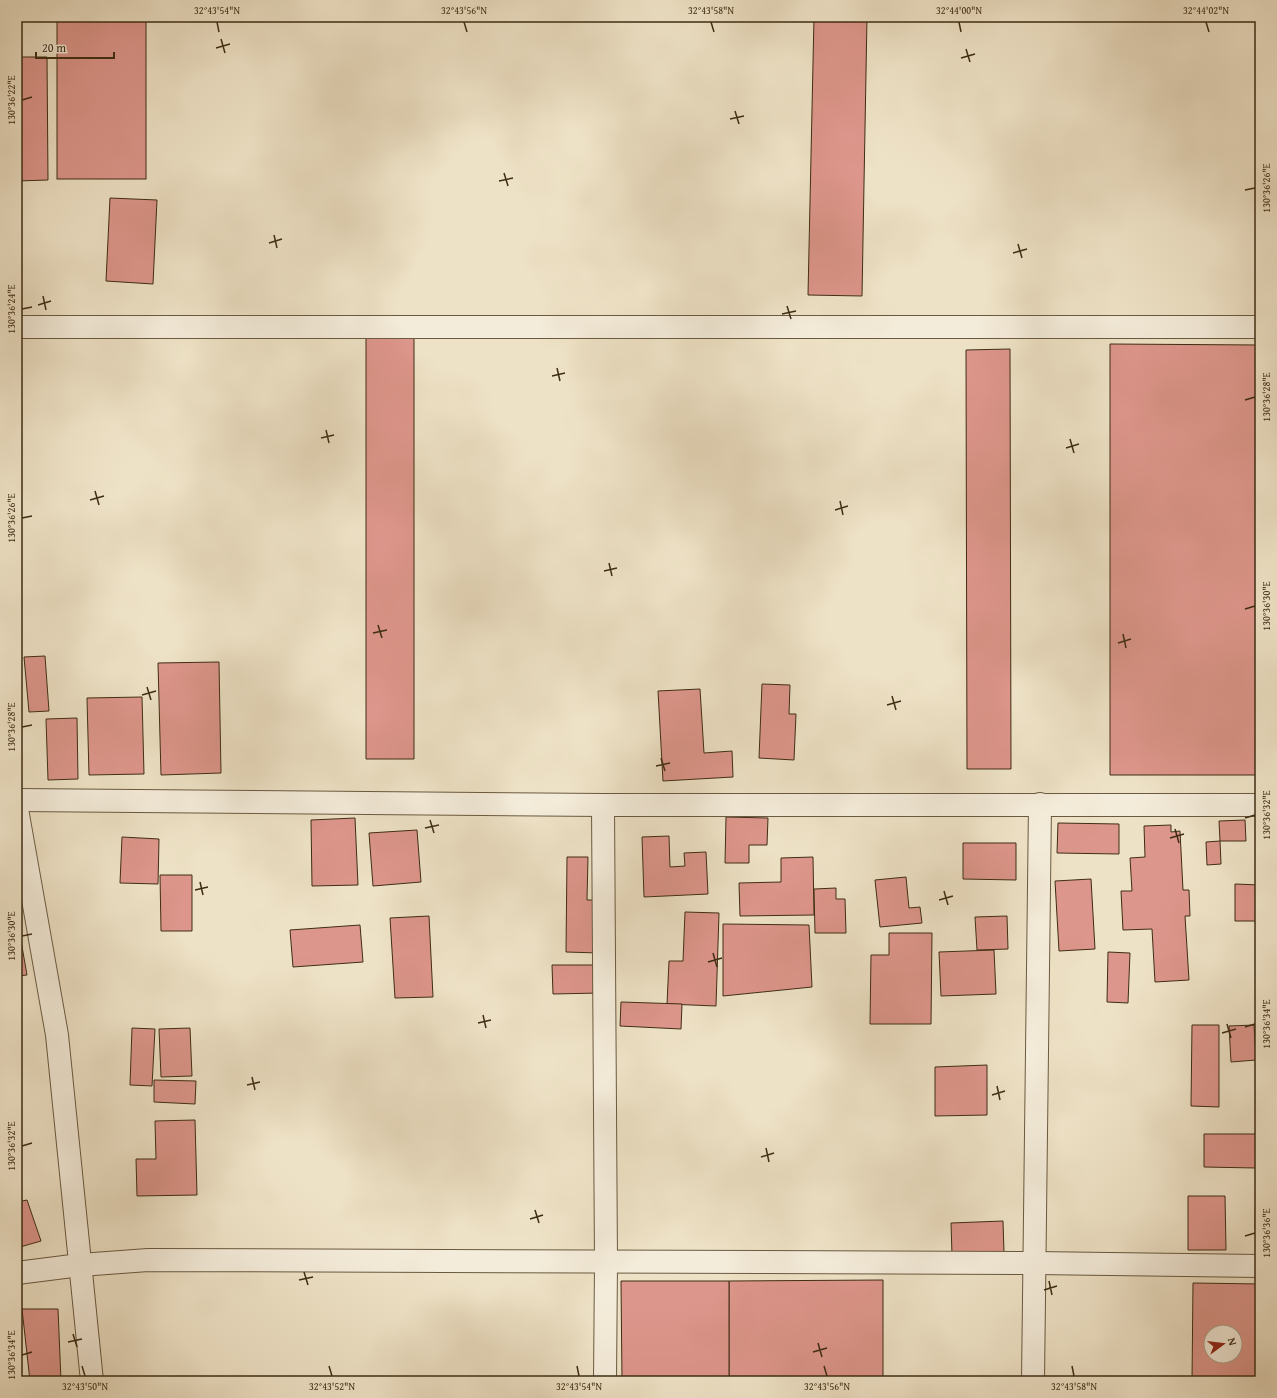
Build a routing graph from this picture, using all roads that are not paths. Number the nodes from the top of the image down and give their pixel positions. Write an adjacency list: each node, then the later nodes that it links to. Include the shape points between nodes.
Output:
1 (17, 327): 2 (street)
2 (1260, 327)
3 (17, 800): 5 (street)
4 (1040, 804): 5 (street); 6 (street); 9 (street)
5 (603, 805): 8 (street)
6 (1260, 805)
7 (17, 809): 10 (street, via 57,1035)
8 (606, 1262): 9 (street); 10 (street, via 148,1260); 14 (street)
9 (1035, 1263): 11 (street); 15 (street)
10 (80, 1265): 12 (street); 13 (street)
11 (1260, 1266)
12 (17, 1273)
13 (92, 1381)
14 (605, 1381)
15 (1034, 1381)

